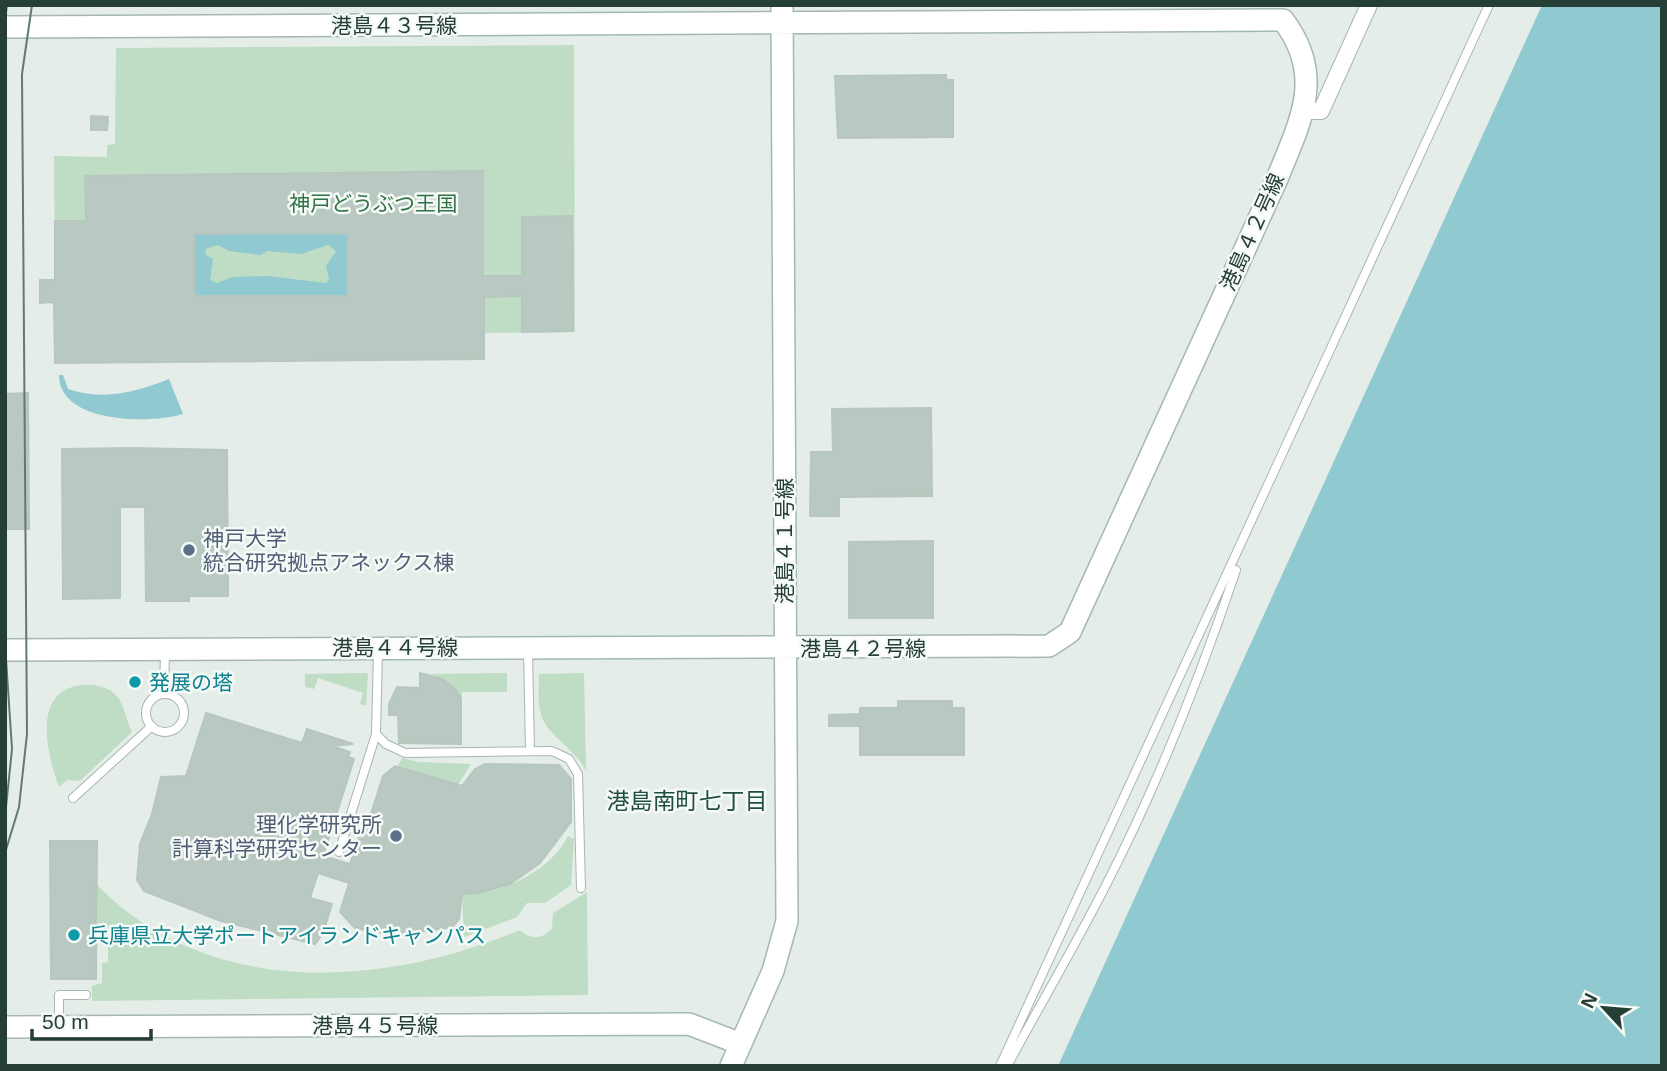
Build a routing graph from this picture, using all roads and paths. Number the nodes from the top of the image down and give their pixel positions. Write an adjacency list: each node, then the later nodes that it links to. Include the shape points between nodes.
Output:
1 (1368, 5): 5 (street, via 1321,111)
2 (1489, 5): 6 (lane)
3 (782, 14): 4 (street, 港島４３号線); 5 (street, 港島４２号線, via 1283,20 1305,61); 9 (street, 港島４１号線)
4 (5, 27)
5 (1305, 111): 9 (street, 港島４２号線, via 1070,632 1049,646)
6 (1248, 532): 24 (lane); 25 (lane, via 1183,710 1139,814)
7 (528, 647): 8 (street, 港島４４号線); 9 (street, 港島４４号線); 15 (lane)
8 (378, 648): 10 (street, 港島４４号線); 14 (lane)
9 (784, 648): 22 (street, 港島４１号線, via 787,920 773,971)
10 (165, 649): 11 (street, 港島４４号線); 12 (lane)
11 (5, 650)
12 (164, 694): 13 (lane, via 148,706); 13 (lane, via 180,700 184,717 168,732)
13 (152, 726): 16 (lane)
14 (376, 734): 15 (lane, via 405,753); 17 (lane)
15 (530, 751): 18 (lane, via 558,752 576,768)
16 (74, 798)
17 (339, 852)
18 (581, 888)
19 (86, 995): 21 (lane, via 59,995)
20 (5, 1027): 21 (street, 港島４５号線)
21 (60, 1027): 22 (street, 港島４５号線, via 689,1024)
22 (741, 1044): 23 (street, 港島４１号線)
23 (731, 1066)
24 (1000, 1066)
25 (1007, 1066)

